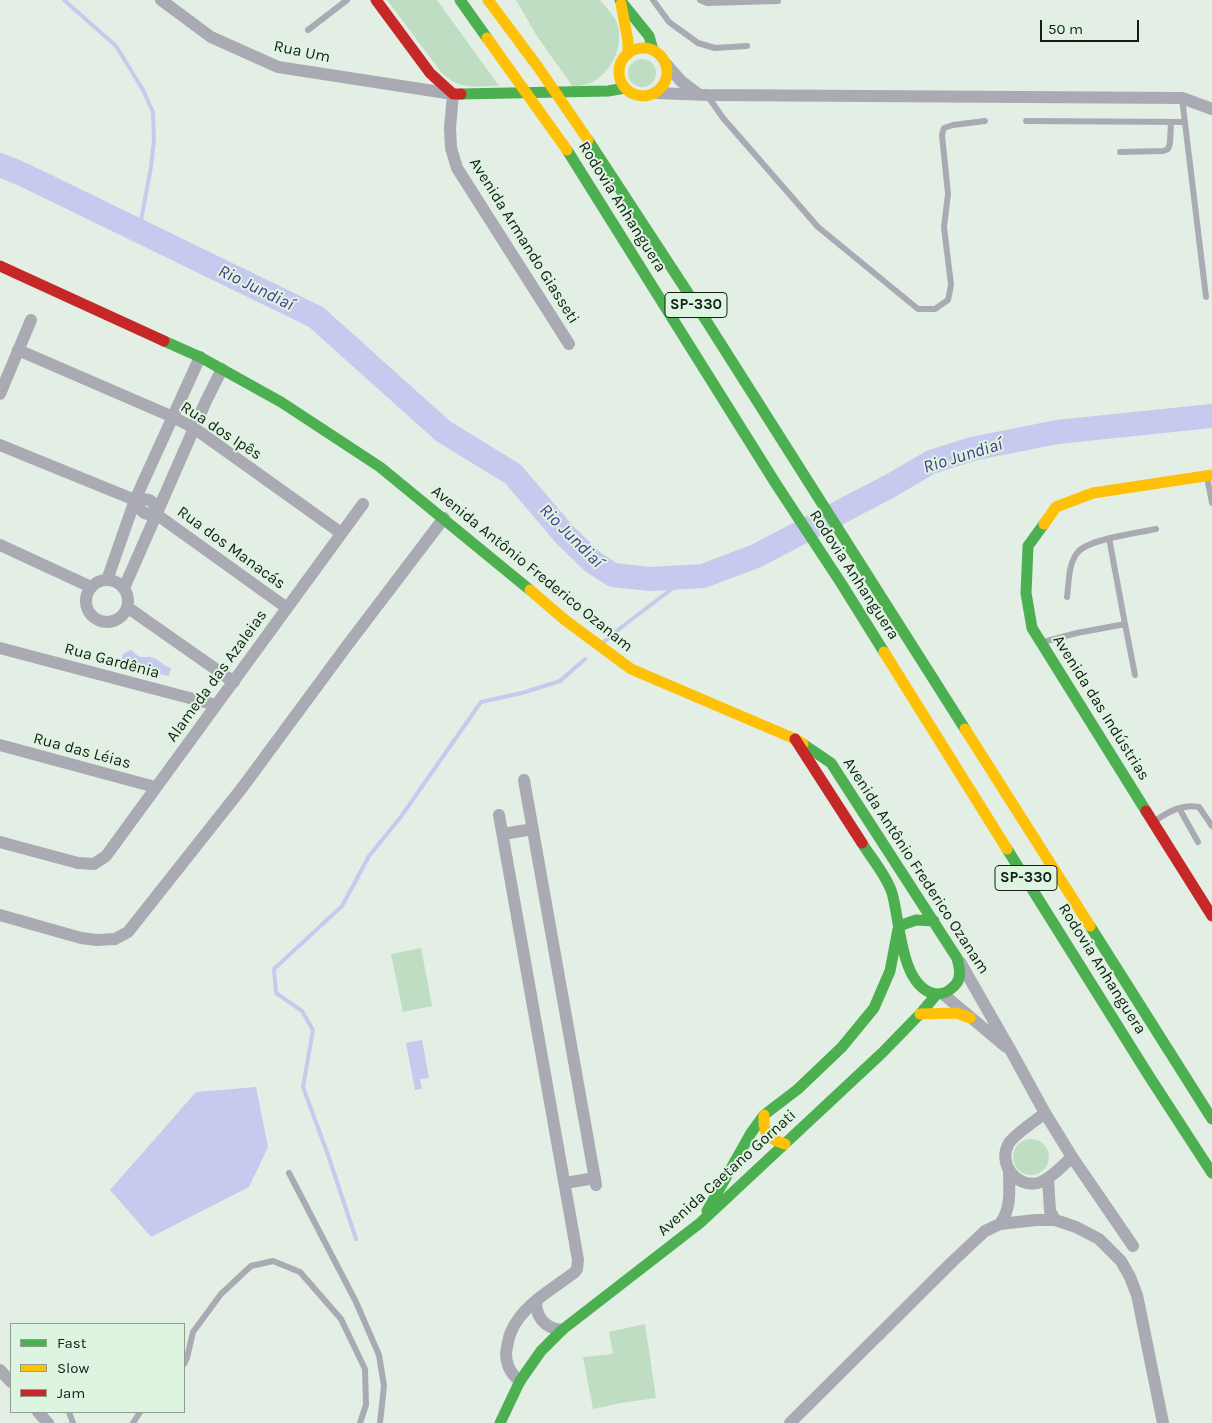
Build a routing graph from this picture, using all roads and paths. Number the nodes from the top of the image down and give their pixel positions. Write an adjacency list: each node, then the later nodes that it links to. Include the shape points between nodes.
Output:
1 (161, 0): 21 (street, Rua Um, via 210,37 278,67)
2 (347, 0): 11 (lane)
3 (376, 0): 21 (main road, via 430,73)
4 (460, 0): 93 (main road, Rodovia Anhanguera / SP-330, bridge, via 567,150)
5 (488, 0): 16 (main road, Rodovia Anhanguera / SP-330)
6 (620, 0): 13 (main road, via 649,36); 14 (main road)
7 (653, 0): 12 (lane, via 669,22 698,43 715,48)
8 (700, 0): 9 (lane, via 706,3)
9 (778, 2)
10 (515, 17): 16 (main road)
11 (308, 30)
12 (748, 46)
13 (653, 50): 14 (main road, via 644,48); 15 (main road)
14 (628, 54): 17 (main road)
15 (666, 64): 20 (main road, via 666,80); 22 (street, via 681,82)
16 (538, 67): 88 (main road, Rodovia Anhanguera / SP-330, bridge, via 707,322)
17 (620, 68): 18 (main road); 19 (main road)
18 (625, 88): 19 (main road); 20 (main road, via 642,96)
19 (588, 90): 21 (main road)
20 (656, 93): 22 (street)
21 (453, 94): 33 (street, Avenida Armando Giasseti, via 451,148 457,168)
22 (702, 95): 23 (street); 25 (lane, via 818,227 918,309 935,309 948,300 944,128)
23 (1182, 98): 24 (street); 28 (lane)
24 (1212, 109)
25 (985, 121)
26 (1026, 121): 27 (lane)
27 (1171, 122): 28 (lane); 29 (lane, via 1170,143 1163,152)
28 (1185, 122): 31 (lane)
29 (1120, 152)
30 (0, 266): 35 (main road, Avenida Antônio Frederico Ozanam)
31 (1206, 297)
32 (31, 320): 34 (street)
33 (569, 344)
34 (18, 350): 37 (street); 38 (street, Rua dos Ipês)
35 (200, 357): 36 (main road, Avenida Antônio Frederico Ozanam); 38 (street)
36 (222, 369): 39 (street); 46 (main road, Avenida Antônio Frederico Ozanam, via 281,402 380,467)
37 (0, 394)
38 (173, 418): 39 (street, Rua dos Ipês); 42 (street)
39 (194, 428): 45 (street); 48 (street, Rua dos Ipês)
40 (0, 445): 42 (street, Rua dos Manacás)
41 (1209, 475): 43 (lane); 58 (main road, Avenida das Indústrias, via 1093,493 1056,507 1028,546 1026,593 1032,628)
42 (135, 500): 45 (street, Rua dos Manacás, via 152,501); 51 (street)
43 (1212, 503)
44 (363, 504): 48 (street, Alameda das Azaleias)
45 (156, 514): 53 (street); 56 (street, Rua dos Manacás)
46 (444, 518): 63 (main road, Avenida Antônio Frederico Ozanam, via 565,620 631,669); 77 (street, via 242,788 128,932 115,939 81,938)
47 (1156, 529): 49 (lane)
48 (341, 533): 56 (street, Alameda das Azaleias)
49 (1109, 538): 54 (lane, via 1079,550 1069,574); 57 (lane)
50 (0, 546): 52 (street)
51 (107, 580): 52 (street); 53 (street)
52 (91, 587): 55 (street, via 86,600 94,617 113,621)
53 (124, 588): 55 (street)
54 (1067, 597)
55 (127, 607): 61 (street)
56 (287, 608): 61 (street, Alameda das Azaleias)
57 (1125, 624): 58 (lane); 60 (lane)
58 (1041, 642): 69 (main road, Avenida das Indústrias)
59 (0, 648): 62 (street, Rua Gardênia)
60 (1134, 675)
61 (234, 682): 62 (street, Alameda das Azaleias)
62 (216, 705): 66 (street, Alameda das Azaleias)
63 (795, 739): 73 (main road, Avenida Antônio Frederico Ozanam, via 831,763); 76 (main road)
64 (0, 745): 66 (street, Rua das Léias)
65 (524, 780): 71 (street)
66 (155, 787): 74 (street, Alameda das Azaleias, via 106,856 94,864 78,863)
67 (1179, 808): 69 (lane); 70 (lane, via 1188,805 1199,807); 75 (lane)
68 (499, 815): 72 (street)
69 (1154, 821): 78 (main road, Avenida das Indústrias, via 1204,898)
70 (1212, 826)
71 (533, 829): 72 (street); 95 (street, via 596,1182)
72 (502, 834): 95 (street)
73 (881, 840): 76 (main road, via 873,838); 79 (main road, Avenida Antônio Frederico Ozanam)
74 (0, 842)
75 (1198, 842)
76 (863, 845): 80 (main road, via 891,891)
77 (0, 915)
78 (1212, 916)
79 (934, 921): 80 (main road, via 914,920); 81 (main road, Avenida Antônio Frederico Ozanam)
80 (899, 926): 82 (main road, via 903,951 914,975 922,987 931,994); 87 (main road, via 890,971 874,1008 837,1052 798,1089)
81 (958, 958): 82 (main road, Avenida Caetano Gornati, via 958,982); 85 (street, Avenida Antônio Frederico Ozanam)
82 (939, 995): 83 (main road, Avenida Caetano Gornati); 84 (street, Avenida Antônio Frederico Ozanam)
83 (920, 1014): 84 (main road, via 957,1013); 89 (main road, Avenida Caetano Gornati)
84 (970, 1018): 85 (street, Avenida Antônio Frederico Ozanam)
85 (1011, 1051): 86 (street, Avenida Antônio Frederico Ozanam)
86 (1045, 1113): 90 (street, Avenida Antônio Frederico Ozanam); 91 (street, via 1013,1138 1008,1146 1005,1154)
87 (764, 1115): 89 (main road, via 763,1127 767,1136); 97 (main road)
88 (1212, 1119)
89 (785, 1144): 97 (main road, Avenida Caetano Gornati)
90 (1072, 1157): 94 (street); 99 (street, Avenida Antônio Frederico Ozanam)
91 (1009, 1171): 94 (street, via 1015,1178 1032,1184); 98 (street, via 1010,1201)
92 (289, 1173): 109 (lane, via 356,1302 379,1355 384,1386)
93 (1212, 1173)
94 (1048, 1178): 96 (street, via 1050,1211)
95 (565, 1183): 100 (street, via 577,1269)
96 (1055, 1220): 98 (street); 112 (street, via 1099,1239 1121,1261 1130,1277 1137,1295)
97 (700, 1223): 101 (main road, Avenida Caetano Gornati)
98 (1000, 1224): 111 (street, via 985,1231 952,1262)
99 (1133, 1246)
100 (536, 1301): 101 (street, via 542,1322); 105 (street, via 510,1332 506,1352 511,1372)
101 (562, 1330): 105 (main road, Avenida Caetano Gornati, via 541,1351)
102 (185, 1362): 108 (lane, via 193,1332 221,1294 251,1266 273,1261 300,1272 341,1319 365,1369 366,1405)
103 (0, 1370): 104 (street)
104 (10, 1381)
105 (520, 1381): 110 (main road, Avenida Caetano Gornati)
106 (39, 1413): 107 (street)
107 (48, 1423)
108 (360, 1423)
109 (380, 1423)
110 (500, 1423)
111 (790, 1423)
112 (1163, 1423)

